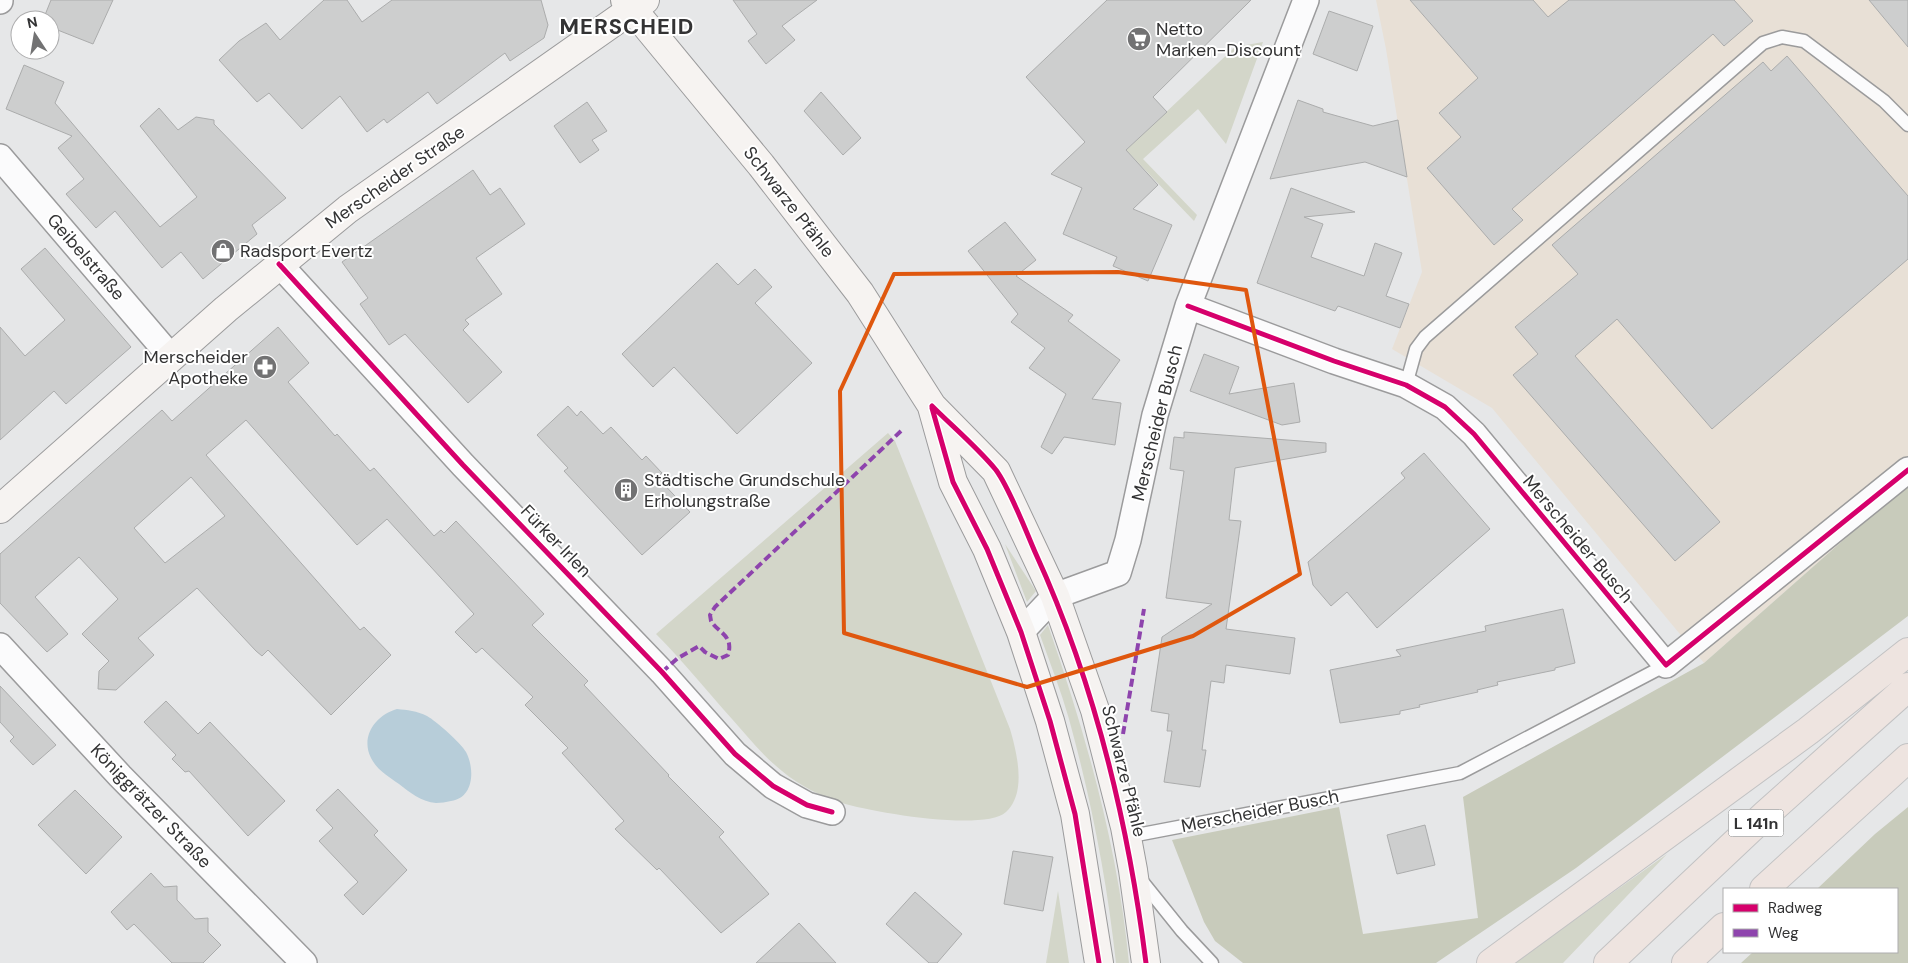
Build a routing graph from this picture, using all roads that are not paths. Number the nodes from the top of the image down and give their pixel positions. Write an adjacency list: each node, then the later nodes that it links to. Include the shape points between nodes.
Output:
1 (1306, 0): 6 (street, Merscheider Busch)
2 (634, 3): 5 (main road, Merscheider Straße, via 521,89 380,186); 9 (main road, Schwarze Pfähle, via 860,293)
3 (1908, 125): 8 (lane, via 1884,101 1804,41 1782,37 1762,43 1425,337 1416,349)
4 (0, 158): 7 (street, Geibelstraße)
5 (279, 264): 7 (main road, Merscheider Straße); 19 (street, Fürker Irlen, via 735,754 773,786 807,805)
6 (1188, 306): 8 (street, Merscheider Busch); 12 (street, Merscheider Busch, via 1155,414 1118,573)
7 (171, 357): 11 (main road, Merscheider Straße)
8 (1406, 385): 16 (street, Merscheider Busch, via 1445,407 1474,434)
9 (932, 406): 12 (main road, Schwarze Pfähle, via 996,471); 13 (main road, Schwarze Pfähle, via 953,482 987,549)
10 (1908, 470): 16 (street, Merscheider Busch)
11 (0, 509)
12 (1055, 596): 13 (street, Merscheider Busch); 20 (main road, Schwarze Pfähle, via 1095,710)
13 (1021, 632): 25 (main road, Schwarze Pfähle, via 1076,814)
14 (0, 646): 24 (street, Königgrätzer Straße)
15 (1908, 652): 28 (highway, via 1808,731)
16 (1666, 664): 20 (lane, Merscheider Busch, via 1460,773)
17 (1908, 687): 29 (highway, L 141n, via 1764,815)
18 (1908, 758): 22 (highway, L 141n)
19 (832, 812)
20 (1126, 837): 21 (main road, Schwarze Pfähle)
21 (1133, 870): 26 (main road, Schwarze Pfähle); 27 (lane)
22 (1765, 888)
23 (1723, 928): 30 (highway)
24 (304, 963)
25 (1099, 963)
26 (1146, 963)
27 (1212, 963)
28 (1491, 963)
29 (1608, 963)
30 (1686, 963)

